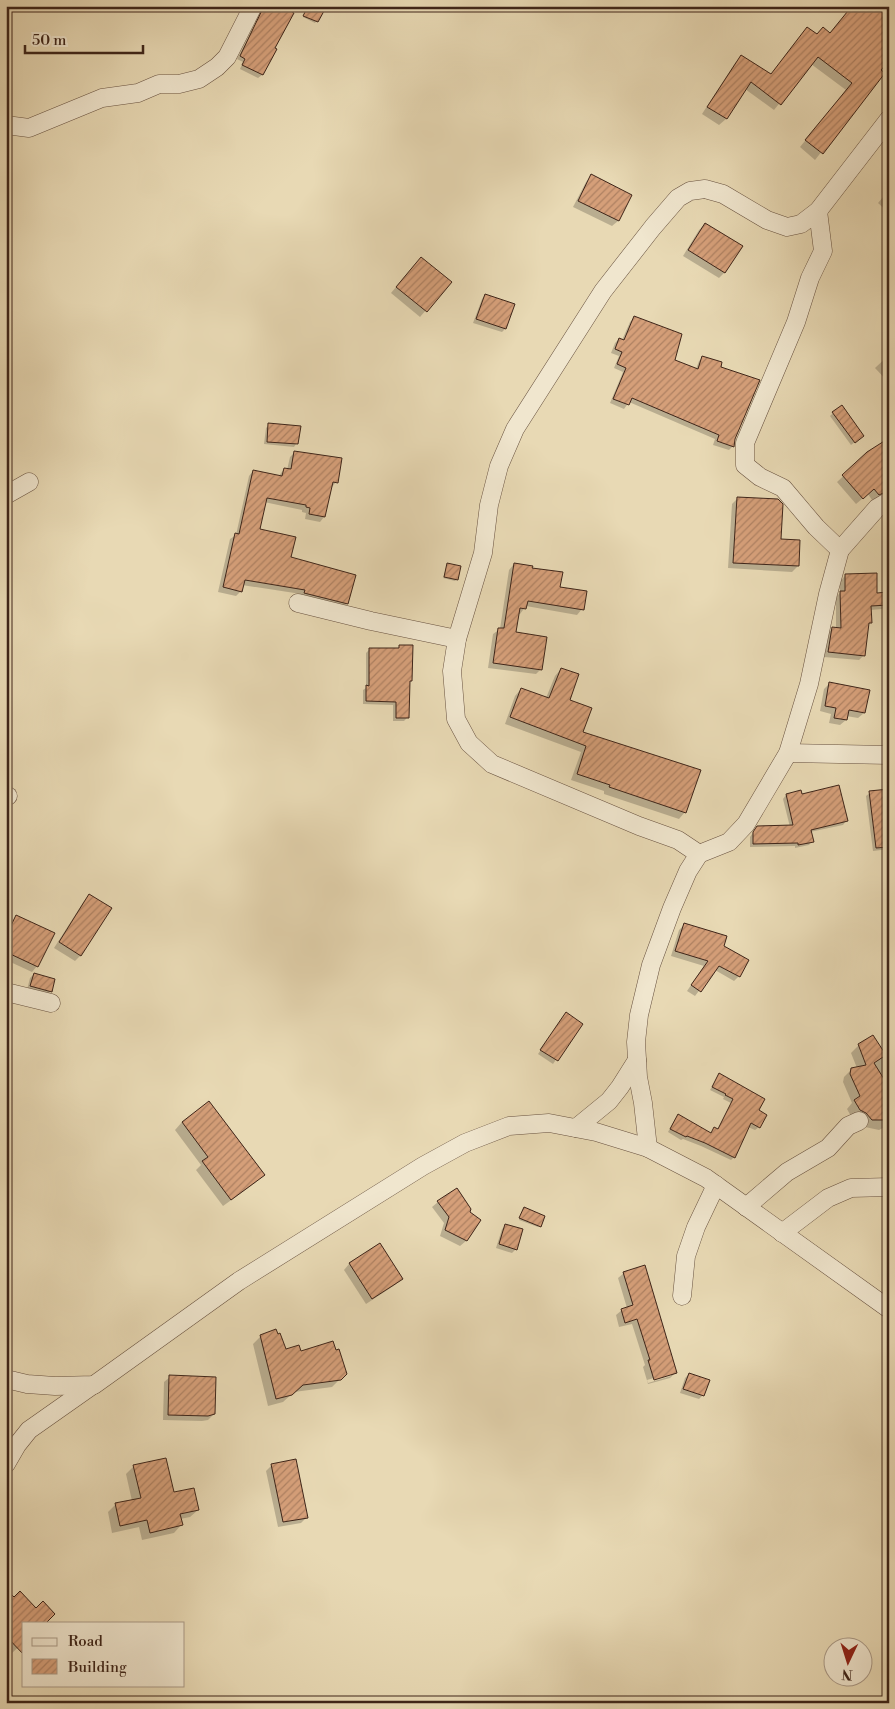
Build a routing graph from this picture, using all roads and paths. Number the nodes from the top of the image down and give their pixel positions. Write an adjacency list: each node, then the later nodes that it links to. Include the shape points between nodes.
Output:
1 (253, 6): 3 (street, via 227,57 199,79 159,84 138,93 102,98 29,128)
2 (889, 119): 4 (street)
3 (6, 125)
4 (818, 211): 8 (street, via 822,251 746,443 745,465 783,488); 10 (street, via 801,224 787,227 767,220 723,194 705,189 690,191 678,198 653,227 603,291 516,429 498,466 488,505 483,553)
5 (29, 482): 6 (street)
6 (6, 495)
7 (889, 501): 8 (street, via 877,508)
8 (840, 550): 11 (street, via 809,684)
9 (298, 603): 10 (street)
10 (457, 639): 13 (street, via 452,671 456,719 469,743 492,764 678,840)
11 (788, 752): 12 (street); 13 (street, via 746,824 729,842)
12 (889, 755)
13 (699, 854): 16 (street, via 672,908 651,965 639,1015)
14 (6, 992): 15 (street)
15 (51, 1003)
16 (637, 1060): 18 (street, via 609,1101); 19 (street)
17 (860, 1121): 22 (street, via 848,1126 828,1148 787,1172)
18 (576, 1128): 19 (street); 27 (street, via 549,1123 509,1126 464,1143 240,1281)
19 (648, 1148): 20 (street)
20 (716, 1185): 22 (street); 24 (street, via 686,1256)
21 (889, 1187): 23 (street, via 851,1188 828,1198)
22 (746, 1207): 23 (street)
23 (782, 1233): 25 (street)
24 (682, 1296)
25 (889, 1309)
26 (6, 1380): 27 (street, via 54,1386)
27 (94, 1385): 28 (street, via 29,1430)
28 (6, 1464)

